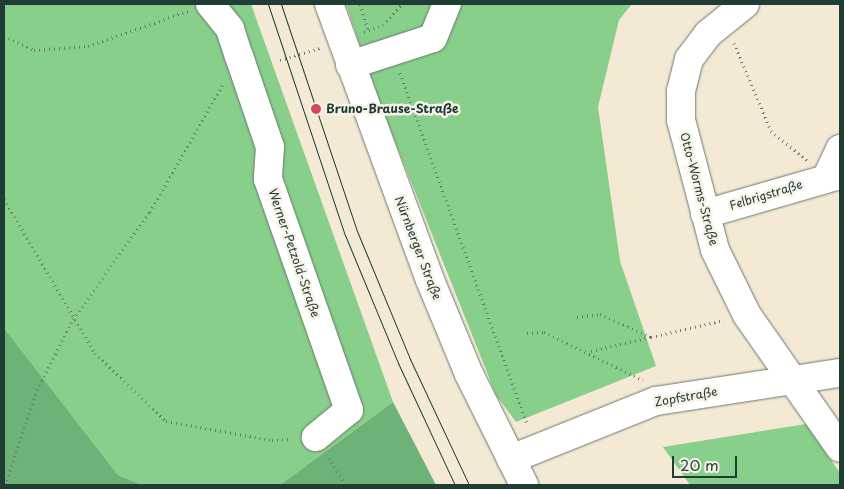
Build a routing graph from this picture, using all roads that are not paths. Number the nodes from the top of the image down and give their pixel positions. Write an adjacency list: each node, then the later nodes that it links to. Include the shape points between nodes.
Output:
1 (329, 4): 5 (street, Nürnberger Straße)
2 (447, 4): 5 (street, via 433,38)
3 (745, 4): 8 (street, Otto-Worms-Straße, via 723,20 689,59 681,91 682,120)
4 (200, 7): 11 (street, Werner-Petzold-Straße, via 230,29 270,147 268,179 348,410)
5 (350, 65): 13 (street, Nürnberger Straße, via 430,280 469,374)
6 (840, 149): 7 (street)
7 (834, 176): 8 (street, Felbrigstraße)
8 (705, 214): 10 (street, Otto-Worms-Straße, via 715,250 746,315)
9 (840, 373): 10 (street, Zopfstraße)
10 (792, 379): 12 (street, Otto-Worms-Straße); 13 (street, Zopfstraße, via 656,401)
11 (316, 438)
12 (840, 448)
13 (511, 459): 14 (street, Nürnberger Straße)
14 (524, 485)

